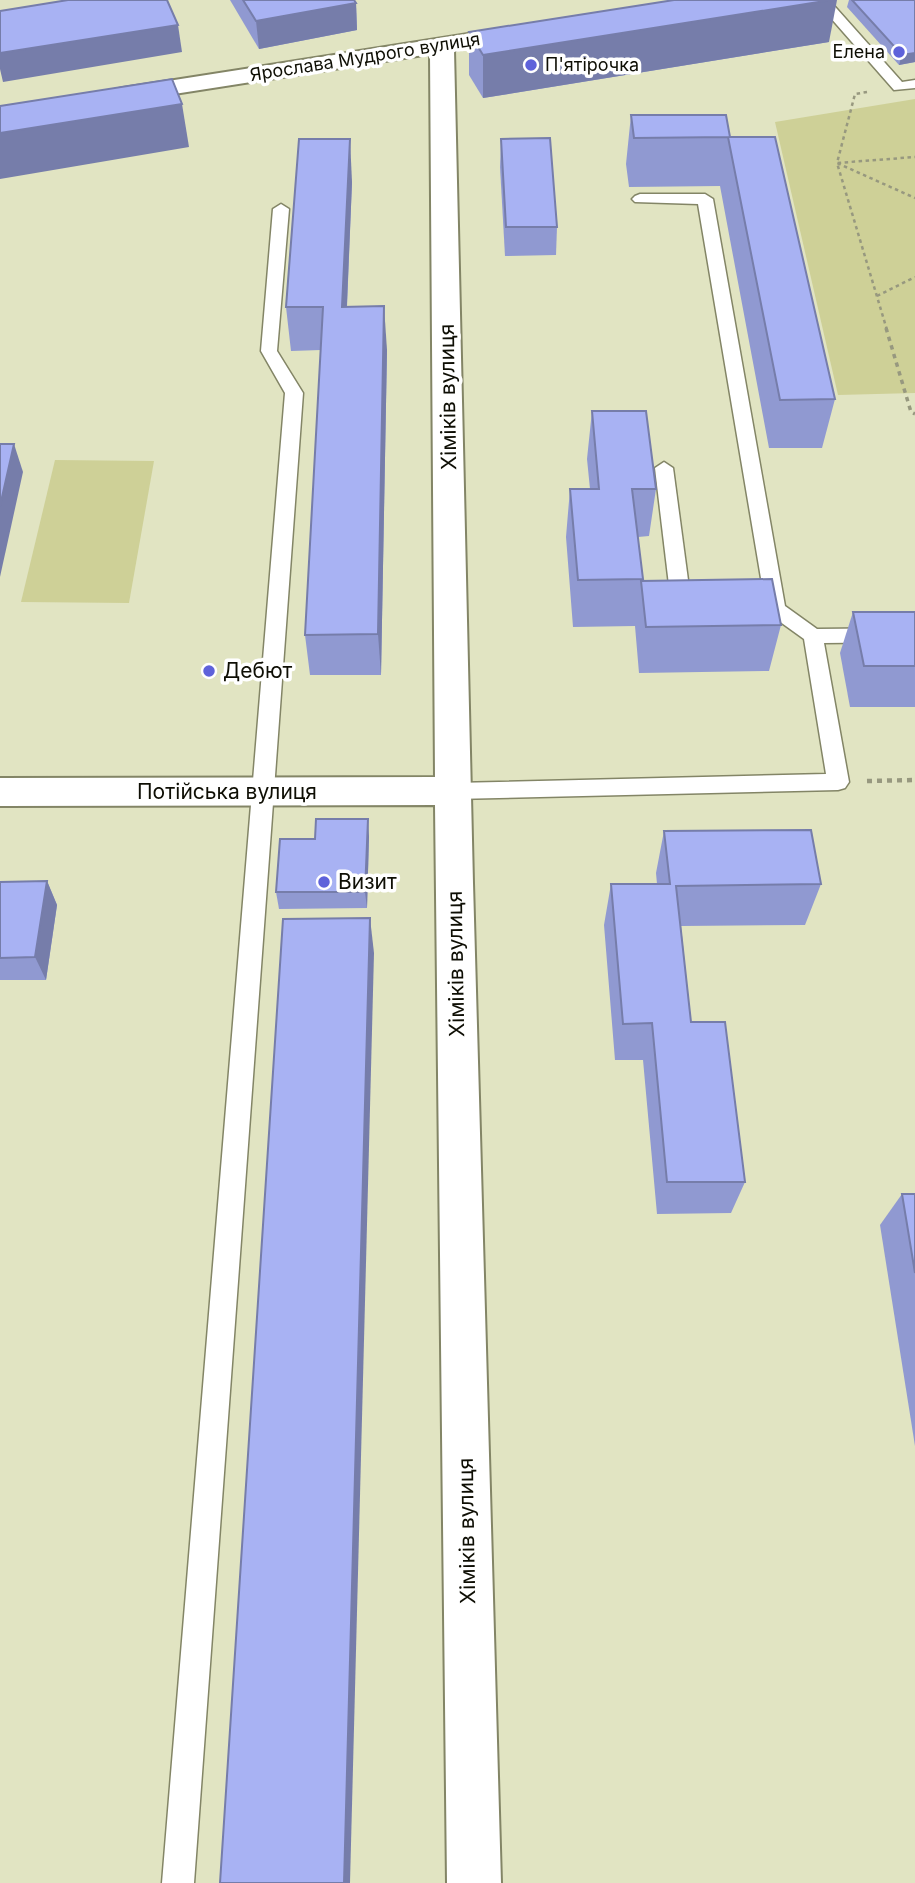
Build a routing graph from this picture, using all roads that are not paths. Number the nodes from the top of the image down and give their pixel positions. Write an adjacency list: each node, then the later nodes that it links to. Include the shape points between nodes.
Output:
1 (822, 0): 4 (lane, via 899,87)
2 (484, 39): 3 (street, Ярослава Мудрого вулиця)
3 (442, 45): 5 (street, Ярослава Мудрого вулиця); 16 (street, Хіміків вулиця)
4 (915, 84)
5 (97, 99)
6 (640, 199): 9 (lane, via 705,199)
7 (281, 209): 15 (lane, via 269,351 294,393)
8 (664, 468): 11 (lane, via 683,611)
9 (776, 609): 10 (lane); 13 (lane)
10 (723, 610)
11 (696, 611)
12 (915, 635): 13 (lane)
13 (813, 636): 16 (lane, via 838,782)
14 (0, 792): 15 (street, Потійська вулиця)
15 (264, 792): 16 (street, Потійська вулиця); 17 (lane)
16 (454, 792): 18 (street, Хіміків вулиця)
17 (178, 1883)
18 (474, 1883)

